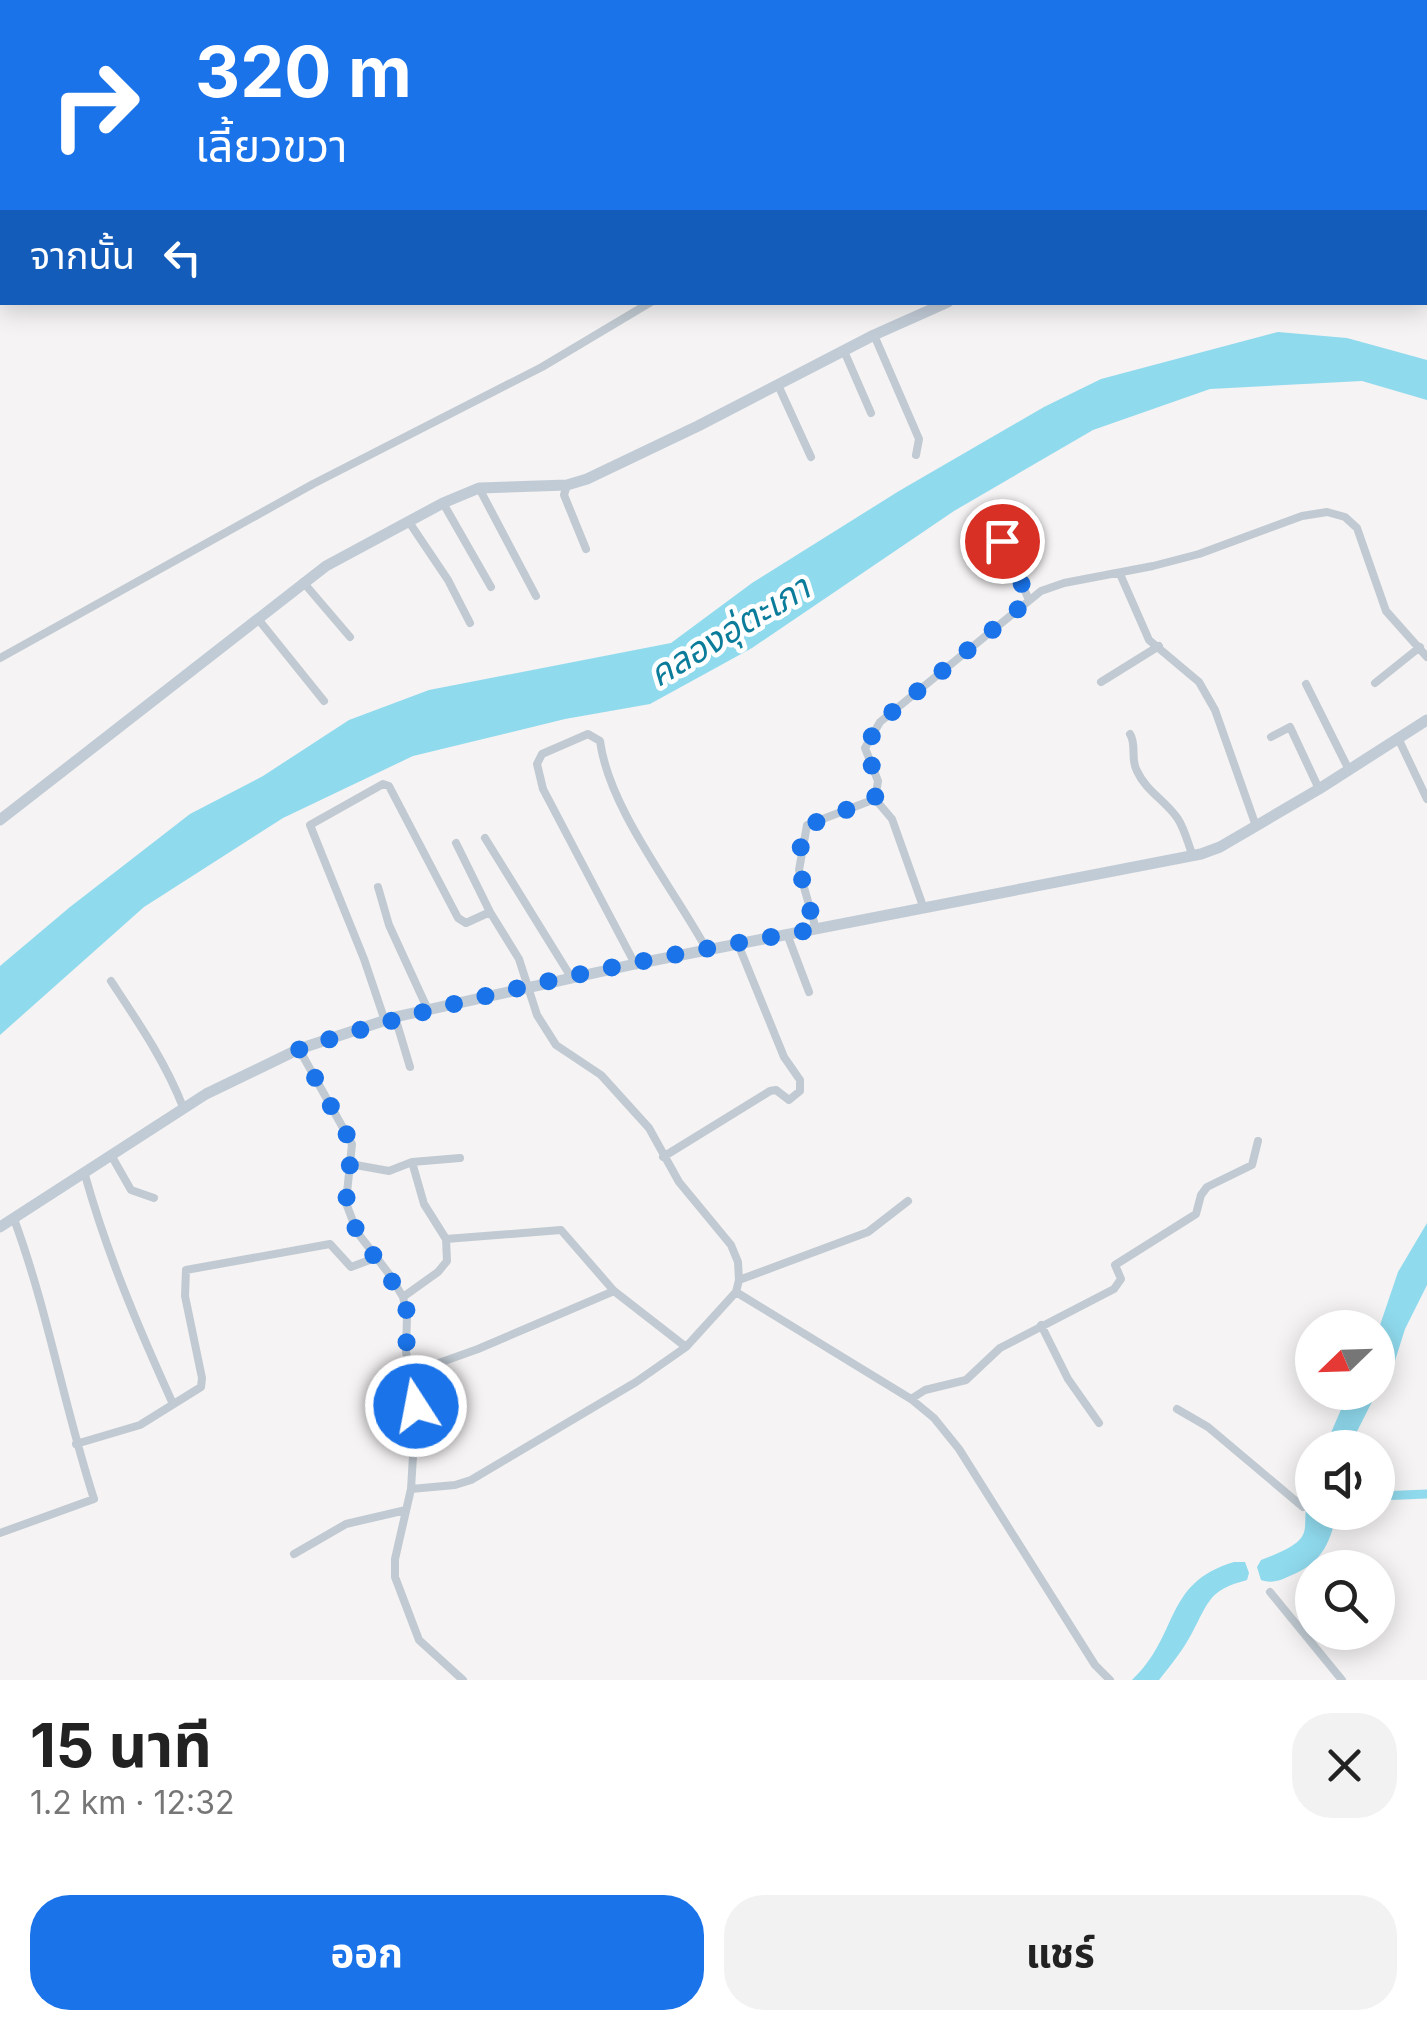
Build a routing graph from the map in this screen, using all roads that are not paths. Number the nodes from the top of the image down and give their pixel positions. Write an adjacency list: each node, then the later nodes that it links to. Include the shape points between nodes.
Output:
1 (646, 305): 26 (street)
2 (941, 305): 3 (street)
3 (874, 335): 4 (street); 7 (street, via 919,439)
4 (844, 351): 5 (street); 6 (street)
5 (778, 385): 8 (street); 9 (street)
6 (871, 413)
7 (916, 455)
8 (811, 457)
9 (567, 485): 10 (street); 14 (street, via 564,494)
10 (480, 488): 11 (street); 18 (street)
11 (443, 503): 12 (street); 17 (street)
12 (409, 522): 16 (street); 21 (street)
13 (1002, 541): 19 (street)
14 (586, 549)
15 (1120, 574): 19 (street, via 1064,583); 23 (street, via 1149,640); 24 (street, via 1327,512 1357,528 1386,611)
16 (303, 582): 20 (street); 22 (street)
17 (491, 587)
18 (536, 596)
19 (1029, 600): 37 (street, via 880,722 865,748 878,782)
20 (258, 619): 30 (street); 39 (street)
21 (470, 623)
22 (350, 638)
23 (1159, 646): 27 (street); 40 (street, via 1199,682 1215,710)
24 (1420, 647): 25 (street); 28 (street)
25 (1427, 657)
26 (0, 658)
27 (1101, 682)
28 (1374, 683)
29 (1306, 684): 35 (street)
30 (324, 701)
31 (1427, 720): 34 (street)
32 (1130, 734): 43 (street, via 1134,768 1180,822)
33 (1272, 737): 36 (street, via 1290,727)
34 (1398, 738): 35 (street); 38 (street)
35 (1349, 770): 36 (street)
36 (1319, 789): 40 (street)
37 (875, 798): 45 (street, via 892,819); 47 (street, via 804,832 799,870)
38 (1427, 799)
39 (0, 820)
40 (1256, 826): 43 (street)
41 (485, 838): 52 (street)
42 (456, 843): 46 (street)
43 (1193, 856): 45 (street)
44 (378, 886): 56 (street)
45 (924, 909): 47 (street)
46 (490, 912): 54 (street, via 518,958); 57 (street, via 466,923 458,918 389,786 310,826)
47 (816, 929): 48 (street)
48 (787, 934): 49 (street); 55 (street)
49 (738, 944): 50 (street); 63 (street, via 800,1091 790,1100 770,1091)
50 (707, 950): 51 (street); 51 (street, via 603,768 600,741 588,734 542,754 537,764 543,789)
51 (635, 964): 52 (street)
52 (572, 978): 54 (street)
53 (111, 981): 60 (street, via 172,1078)
54 (527, 988): 56 (street); 63 (street, via 556,1045 626,1099)
55 (809, 992)
56 (428, 1010): 57 (street)
57 (390, 1019): 58 (street); 59 (street)
58 (299, 1049): 60 (street); 66 (street, via 352,1144)
59 (410, 1067)
60 (183, 1108): 62 (street)
61 (1258, 1141): 78 (street, via 1252,1165 1207,1187 1196,1214 1115,1265 1119,1285)
62 (111, 1155): 67 (street); 68 (street, via 131,1190)
63 (663, 1157): 74 (street, via 731,1246)
64 (460, 1158): 65 (street)
65 (412, 1162): 66 (street, via 389,1172); 72 (street, via 427,1210)
66 (350, 1164): 73 (street, via 346,1203)
67 (85, 1175): 70 (street); 82 (street, via 128,1302)
68 (154, 1198)
69 (908, 1202): 74 (street, via 868,1232)
70 (14, 1220): 71 (street); 85 (street)
71 (0, 1227)
72 (446, 1239): 75 (street, via 562,1230); 77 (street, via 444,1266)
73 (374, 1258): 77 (street); 82 (street, via 351,1267 330,1244 186,1270 202,1387)
74 (739, 1280): 76 (street)
75 (614, 1291): 79 (street); 80 (street)
76 (736, 1292): 79 (street); 81 (street)
77 (403, 1297): 80 (street)
78 (1041, 1325): 81 (street, via 1000,1348 966,1380); 84 (street, via 1068,1380)
79 (686, 1346): 86 (street, via 471,1480)
80 (411, 1373): 86 (street)
81 (911, 1399): 93 (street, via 959,1449)
82 (173, 1404): 85 (street, via 140,1424)
83 (1178, 1409): 87 (street)
84 (1099, 1422)
85 (76, 1444): 89 (street, via 94,1499)
86 (411, 1489): 88 (street)
87 (1295, 1500)
88 (406, 1510): 90 (street, via 346,1524); 92 (street, via 395,1558 401,1597 418,1640)
89 (0, 1533)
90 (294, 1554)
91 (1270, 1592): 94 (street)
92 (463, 1680)
93 (1110, 1680)
94 (1342, 1680)

